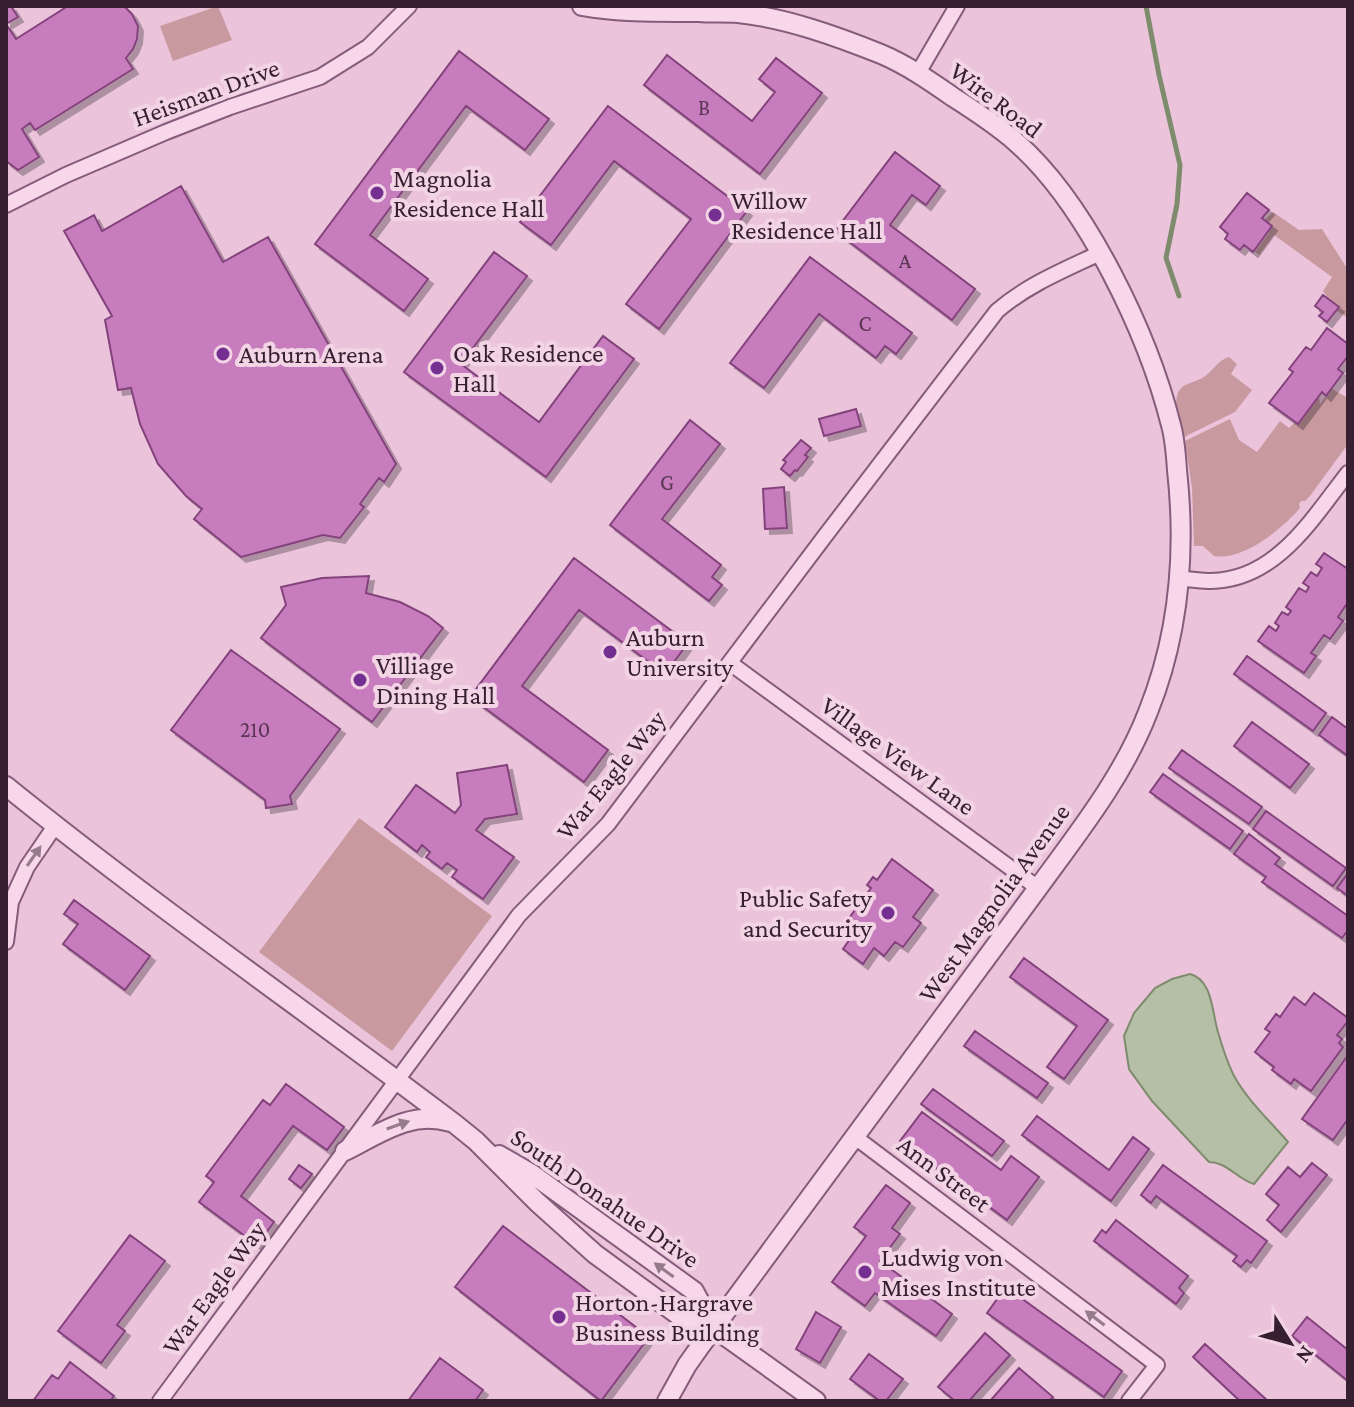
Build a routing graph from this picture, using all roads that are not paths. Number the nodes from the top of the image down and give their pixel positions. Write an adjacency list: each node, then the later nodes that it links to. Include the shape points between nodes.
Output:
1 (409, 6): 6 (street, Heisman Drive, via 368,47 320,77 166,132)
2 (582, 6): 4 (street, Wire Road, via 611,11)
3 (957, 6): 5 (street)
4 (705, 9): 5 (street, Wire Road, via 792,23)
5 (918, 73): 7 (street, Wire Road, via 1017,143 1054,183)
6 (6, 205)
7 (1100, 253): 9 (street, Wire Road, via 1148,353 1172,427 1180,493); 10 (street, War Eagle Way, via 1038,283 997,311)
8 (1348, 473): 9 (street, via 1297,537 1261,568 1227,579)
9 (1180, 579): 13 (street, West Magnolia Avenue, via 1163,666 1136,740)
10 (730, 663): 13 (street, Village View Lane); 15 (street, War Eagle Way, via 608,824 519,915)
11 (6, 786): 12 (street, South Donahue Drive)
12 (55, 826): 14 (street, one-way to 12, via 11,902); 15 (street, South Donahue Drive)
13 (1038, 888): 17 (street, West Magnolia Avenue)
14 (6, 942)
15 (397, 1080): 16 (street, South Donahue Drive); 19 (street, War Eagle Way)
16 (455, 1124): 18 (street, South Donahue Drive); 19 (street, one-way to 16, via 407,1121 426,1118)
17 (855, 1137): 20 (street, West Magnolia Avenue); 24 (street, Ann Street, one-way to 17, via 1157,1365)
18 (476, 1141): 20 (street, South Donahue Drive, via 595,1254 677,1314); 20 (street, South Donahue Drive, one-way to 18, via 694,1291 532,1174)
19 (345, 1151): 21 (street, War Eagle Way)
20 (714, 1328): 22 (street, West Magnolia Avenue); 23 (street)
21 (160, 1401)
22 (667, 1401)
23 (816, 1401)
24 (1129, 1401)

